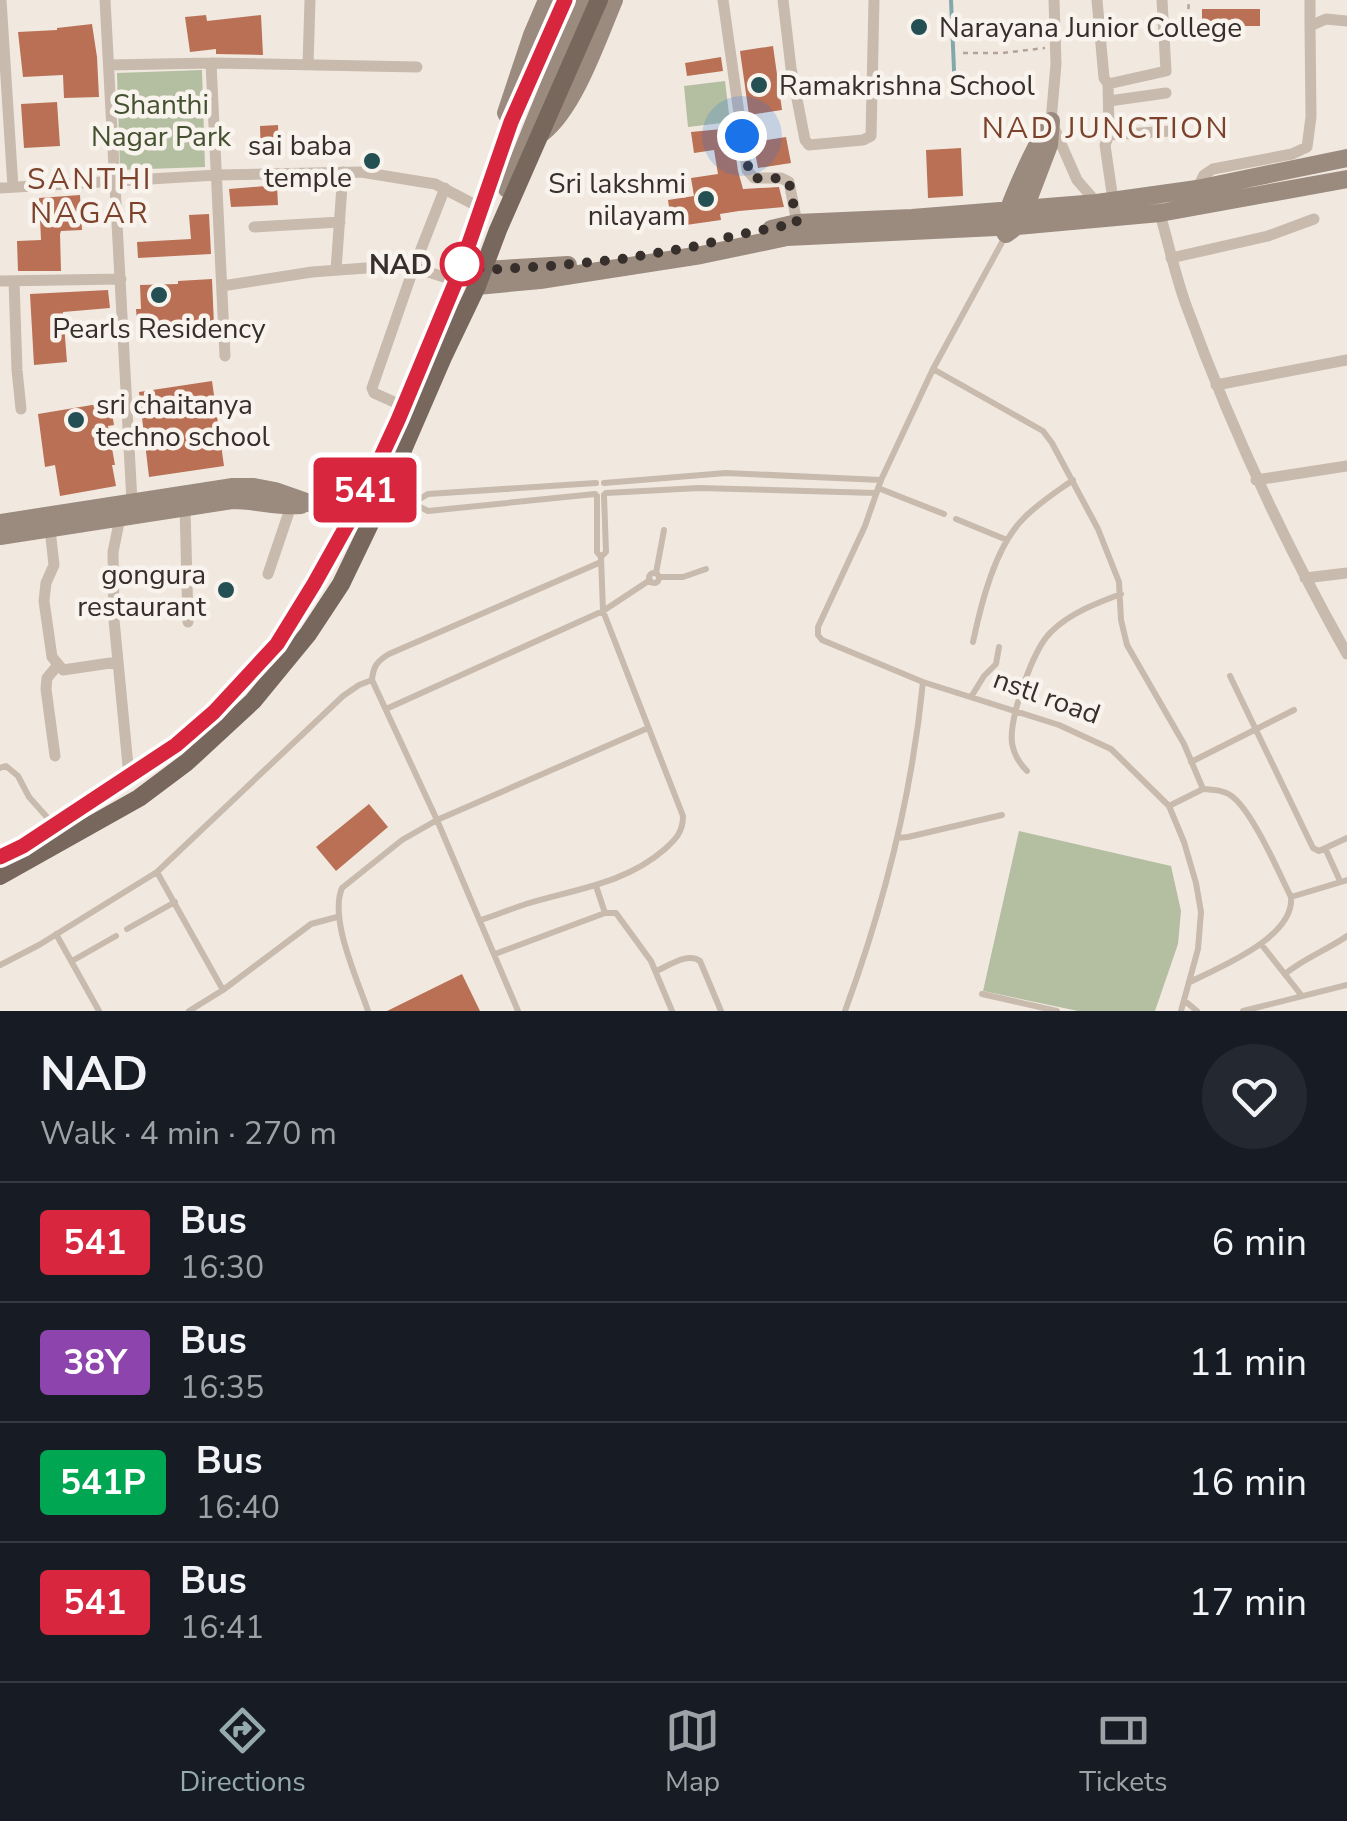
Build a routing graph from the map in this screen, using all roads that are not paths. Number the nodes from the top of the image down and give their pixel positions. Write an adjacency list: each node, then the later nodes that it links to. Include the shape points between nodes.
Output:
1 (1, 0): 23 (street)
2 (105, 0): 21 (street)
3 (310, 0): 20 (street)
4 (547, 0): 28 (street, via 506,113)
5 (565, 0): 28 (main road)
6 (576, 0): 43 (street)
7 (584, 0): 49 (street, via 501,204)
8 (599, 0): 30 (main road)
9 (614, 0): 30 (street, via 581,78)
10 (723, 0): 47 (street, via 747,170 754,178 789,182)
11 (782, 0): 12 (street, via 809,145 870,136)
12 (874, 0)
13 (1054, 0): 27 (street)
14 (1097, 0): 24 (street)
15 (1162, 0): 24 (street, via 1166,72)
16 (1310, 0): 18 (street)
17 (1347, 21): 18 (street)
18 (1310, 26): 39 (street, via 1306,147 1213,168)
19 (211, 63): 20 (street); 21 (street); 34 (street)
20 (308, 64): 22 (street)
21 (109, 66): 36 (street)
22 (417, 67)
23 (3, 81): 37 (street)
24 (1108, 84): 26 (street)
25 (1166, 94): 26 (street)
26 (1108, 101): 31 (street)
27 (1051, 121): 41 (street, via 1076,180); 45 (street, nstl road)
28 (511, 122): 43 (main road)
29 (1171, 131): 31 (street)
30 (542, 133): 49 (main road)
31 (1110, 135): 41 (street)
32 (1347, 158): 39 (street)
33 (344, 172): 34 (street); 38 (street); 46 (street)
34 (217, 176): 36 (street); 58 (street)
35 (1347, 179): 42 (street)
36 (116, 181): 37 (street); 54 (street)
37 (7, 187)
38 (445, 188): 43 (street); 51 (street)
39 (1197, 189): 40 (street)
40 (1154, 194): 41 (street); 42 (street)
41 (1105, 202): 45 (street)
42 (1160, 213): 45 (street); 50 (street)
43 (479, 216): 57 (main road)
44 (1314, 219): 50 (street)
45 (1012, 221): 47 (street); 53 (street, via 787,237 540,280); 61 (lane, nstl road)
46 (340, 222): 48 (street); 52 (street)
47 (797, 223): 53 (street, via 703,245)
48 (254, 227)
49 (498, 230): 53 (main road)
50 (1172, 258): 62 (street)
51 (414, 267): 52 (street); 57 (street); 63 (street, via 372,388)
52 (336, 270): 58 (street)
53 (481, 278): 71 (main road)
54 (120, 279): 55 (street); 76 (street)
55 (14, 280): 56 (street); 64 (street)
56 (0, 281)
57 (456, 281): 63 (main road)
58 (222, 286): 59 (street)
59 (225, 356)
60 (1347, 360): 62 (street)
61 (934, 369): 66 (lane, via 1043,431); 69 (lane, nstl road)
62 (1216, 385): 67 (street)
63 (404, 406): 71 (main road)
64 (21, 409)
65 (1347, 466): 67 (street)
66 (1073, 480): 83 (lane, via 1023,518); 90 (lane)
67 (1256, 480): 89 (street)
68 (600, 483): 69 (lane, via 726,474); 70 (lane, via 608,489); 70 (lane, via 593,490); 72 (lane, via 428,494)
69 (879, 487): 70 (lane); 77 (lane); 100 (lane, nstl road, via 818,635)
70 (601, 495): 72 (lane, via 428,511); 84 (lane)
71 (370, 501): 72 (lane); 73 (street); 111 (main road, via 277,644 214,712); 122 (main road, via 341,584 252,700 139,798)
72 (413, 503)
73 (312, 504): 74 (street); 76 (street, via 233,487)
74 (291, 506): 75 (street, via 232,500); 87 (street)
75 (184, 507): 76 (street); 92 (street)
76 (126, 510): 79 (street); 80 (street); 96 (street, via 113,552)
77 (944, 514)
78 (956, 519): 83 (lane)
79 (0, 523)
80 (50, 529): 82 (street); 97 (street, via 54,565 44,600)
81 (664, 530): 88 (lane)
82 (0, 536)
83 (1007, 540): 93 (lane)
84 (601, 559): 91 (lane); 99 (lane, via 388,654 375,664)
85 (706, 569): 88 (lane, via 683,577)
86 (1347, 573): 89 (street)
87 (268, 574)
88 (658, 575): 91 (lane, via 657,583 650,580)
89 (1304, 578): 95 (street)
90 (1121, 594): 103 (lane, via 1086,607 1052,631); 108 (lane, via 1127,645)
91 (603, 611): 102 (lane); 105 (lane)
92 (188, 622)
93 (973, 642)
94 (999, 647): 101 (lane, via 998,660)
95 (1347, 654)
96 (118, 662): 97 (street); 111 (street)
97 (57, 666): 107 (street, via 46,689)
98 (1230, 676): 106 (lane)
99 (372, 680): 102 (lane); 121 (lane, via 343,696)
100 (923, 682): 101 (lane, nstl road); 117 (lane)
101 (971, 697): 103 (lane, nstl road)
102 (386, 708): 115 (lane)
103 (1015, 710): 110 (lane, via 1012,744); 113 (lane, nstl road, via 1111,748)
104 (1294, 710): 106 (lane)
105 (648, 728): 115 (lane); 124 (lane, via 683,816 681,832 646,864)
106 (1255, 728): 108 (lane); 119 (lane, via 1314,848)
107 (54, 756)
108 (1192, 762): 112 (lane)
109 (0, 768): 116 (lane, via 18,776)
110 (1026, 771)
111 (130, 776): 116 (main road)
112 (1204, 789): 113 (lane); 125 (lane, via 1236,799)
113 (1169, 806): 140 (lane, nstl road, via 1201,912)
114 (1002, 814): 117 (lane)
115 (437, 820): 128 (lane, via 342,888); 129 (lane)
116 (54, 825): 120 (main road)
117 (897, 838): 152 (lane)
118 (1347, 838): 119 (lane)
119 (1325, 848): 123 (lane)
120 (0, 858)
121 (157, 872): 126 (lane); 131 (lane)
122 (0, 876)
123 (1344, 880): 125 (lane)
124 (596, 886): 127 (lane); 129 (lane)
125 (1291, 898): 134 (lane, via 1291,911)
126 (175, 902): 130 (lane); 142 (lane)
127 (605, 913): 135 (lane); 138 (lane, via 619,916)
128 (337, 917): 142 (lane, via 311,924); 148 (lane)
129 (481, 920): 135 (lane)
130 (126, 930)
131 (56, 934): 136 (lane); 137 (lane)
132 (116, 936): 136 (lane)
133 (1347, 936): 139 (lane)
134 (1261, 944): 139 (lane); 140 (lane)
135 (495, 954): 149 (lane)
136 (72, 961): 146 (lane)
137 (0, 965)
138 (656, 971): 150 (lane); 151 (lane, via 688,957 700,960)
139 (1285, 974): 144 (lane)
140 (1190, 982): 145 (lane, nstl road)
141 (1347, 985): 144 (lane)
142 (223, 990): 147 (lane)
143 (982, 994): 153 (lane)
144 (1302, 996): 156 (lane)
145 (1185, 1001): 154 (lane, nstl road); 155 (lane)
146 (99, 1011)
147 (189, 1011)
148 (368, 1011)
149 (518, 1011)
150 (672, 1011)
151 (721, 1011)
152 (845, 1011)
153 (1057, 1011)
154 (1181, 1011)
155 (1197, 1011)
156 (1243, 1011)

